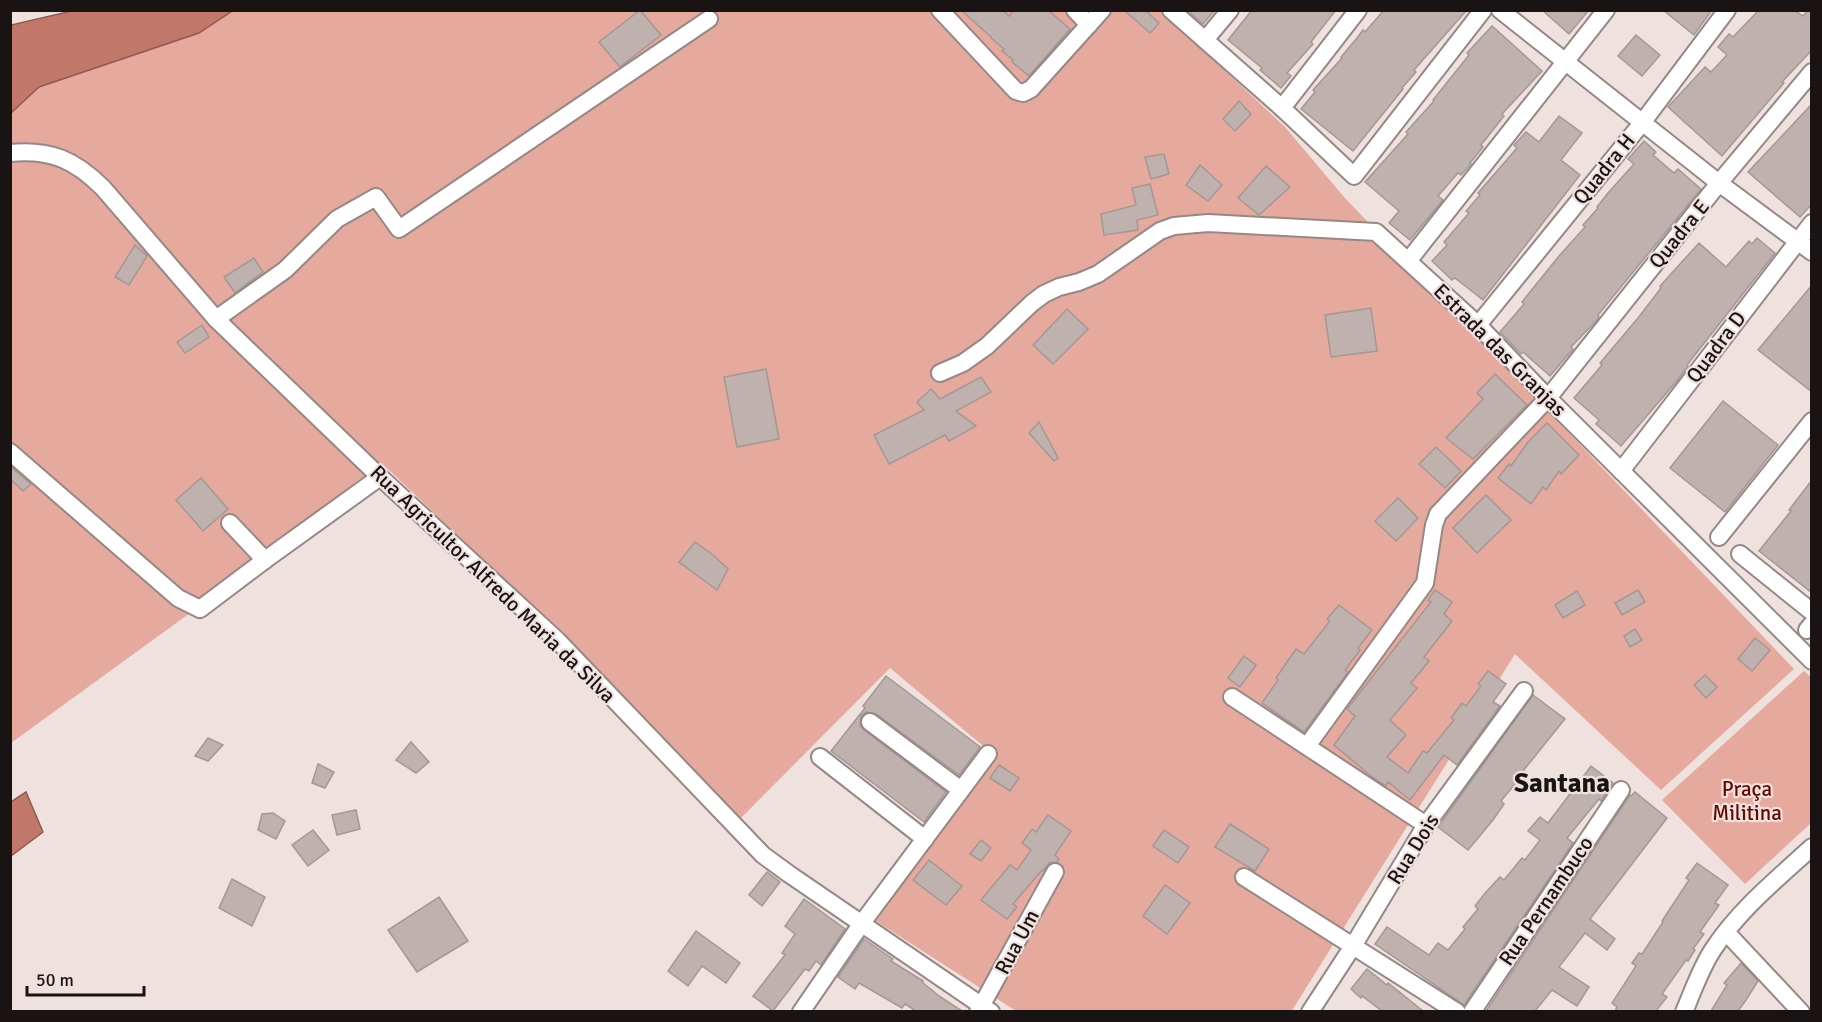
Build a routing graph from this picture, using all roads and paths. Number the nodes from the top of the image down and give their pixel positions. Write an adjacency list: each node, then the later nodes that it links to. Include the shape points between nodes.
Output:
1 (940, 10): 12 (street, via 1016,91 1023,93)
2 (1075, 10): 12 (street)
3 (1102, 10): 12 (street)
4 (1171, 10): 13 (street)
5 (1230, 10): 13 (street)
6 (1359, 10): 16 (street)
7 (1483, 10): 16 (street, via 1354,176)
8 (1500, 10): 14 (street)
9 (1606, 10): 14 (street)
10 (1727, 10): 17 (street, Quadra H)
11 (709, 19): 24 (street, via 399,229 376,196 337,219 285,270)
12 (1089, 25)
13 (1205, 40): 16 (street)
14 (1564, 62): 17 (street); 23 (street)
15 (1812, 72): 19 (street, Quadra E)
16 (1282, 108)
17 (1642, 123): 19 (street); 25 (street, Quadra H)
18 (10, 153): 24 (street, Rua Agricultor Alfredo Maria da Silva, via 61,158 83,169)
19 (1719, 183): 21 (street); 27 (street, Quadra E)
20 (1812, 223): 21 (street, Quadra D)
21 (1797, 241): 22 (street); 30 (street, Quadra D)
22 (1812, 252)
23 (1409, 260): 25 (street, Estrada das Granjas); 26 (street, Estrada das Granjas, via 1376,232 1208,223 1174,226 1160,231 1098,274 1044,294 987,346)
24 (216, 319): 31 (street, Rua Agricultor Alfredo Maria da Silva)
25 (1478, 325): 27 (street, Estrada das Granjas)
26 (940, 373)
27 (1548, 398): 30 (street, Estrada das Granjas); 41 (street, Quadra E, via 1438,514 1425,583)
28 (1812, 422): 33 (street)
29 (10, 452): 35 (street, via 178,598 200,609)
30 (1621, 471): 37 (street, Estrada das Granjas)
31 (380, 477): 35 (street); 51 (street, Rua Agricultor Alfredo Maria da Silva, via 558,641 763,855)
32 (230, 523): 35 (street)
33 (1719, 537)
34 (1740, 554): 36 (street)
35 (265, 560)
36 (1812, 612)
37 (1812, 661)
38 (1524, 691): 46 (street, Rua Dois)
39 (1233, 697): 41 (street)
40 (870, 722): 44 (street)
41 (1307, 746): 46 (street)
42 (988, 754): 44 (street)
43 (820, 757): 47 (street)
44 (961, 790): 47 (street)
45 (1621, 790): 58 (street, Rua Pernambuco)
46 (1426, 825): 53 (street, Rua Dois)
47 (926, 839): 51 (street)
48 (1812, 847): 52 (street, via 1756,898)
49 (1055, 872): 54 (street, Rua Um)
50 (1244, 877): 53 (street)
51 (862, 923): 54 (street, Rua Agricultor Alfredo Maria da Silva); 55 (street)
52 (1726, 932): 59 (street, via 1712,950); 60 (street)
53 (1353, 946): 56 (street, Rua Dois); 57 (street)
54 (984, 1009)
55 (801, 1011)
56 (1310, 1011)
57 (1457, 1011)
58 (1472, 1011)
59 (1684, 1011)
60 (1801, 1011)

